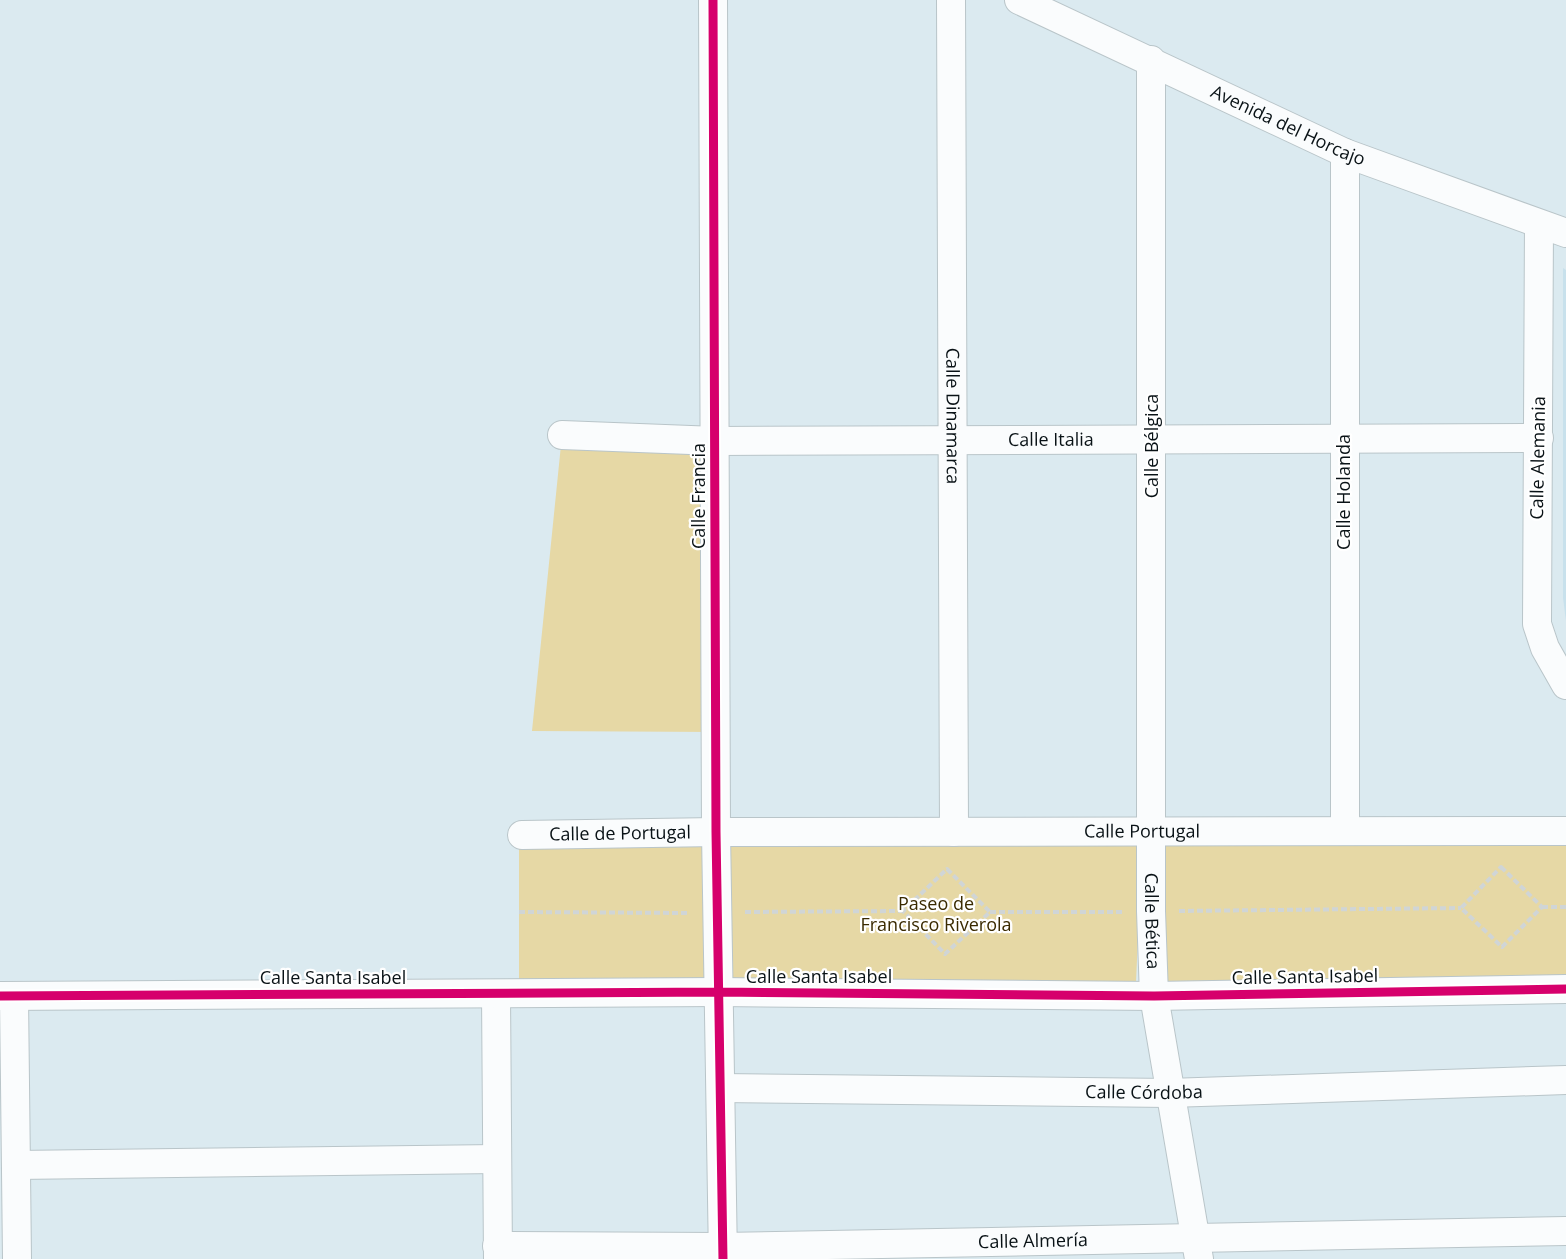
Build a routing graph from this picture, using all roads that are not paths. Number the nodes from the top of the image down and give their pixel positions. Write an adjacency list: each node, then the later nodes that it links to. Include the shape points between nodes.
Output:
1 (713, 0): 13 (street, Calle Francia)
2 (951, 0): 11 (street, Calle Dinamarca)
3 (1019, 0): 4 (street, Avenida del Horcajo)
4 (1151, 60): 5 (street, Avenida del Horcajo); 10 (street, Calle Bélgica)
5 (1345, 153): 6 (street, Avenida del Horcajo); 12 (street, Calle Holanda)
6 (1539, 224): 7 (street, Avenida del Horcajo); 9 (street, Calle Alemania)
7 (1566, 233)
8 (562, 435): 13 (street, Calle Italia)
9 (1539, 438): 12 (street, Calle Italia); 14 (street, Calle Alemania, via 1537,624 1545,648)
10 (1152, 439): 11 (street, Calle Italia); 12 (street, Calle Italia); 15 (street, Calle Bélgica)
11 (952, 440): 13 (street, Calle Italia); 19 (street, Calle Dinamarca)
12 (1344, 440): 16 (street, Calle Holanda)
13 (716, 441): 18 (street, Calle Francia)
14 (1566, 685)
15 (1153, 831): 16 (street, Calle Portugal); 19 (street, Calle Portugal); 25 (street, Calle Bética)
16 (1345, 831): 17 (street, Calle Portugal)
17 (1566, 831)
18 (716, 832): 19 (street, Calle Portugal); 20 (street, Calle de Portugal); 22 (street, Calle Francia)
19 (954, 832)
20 (522, 835)
21 (1566, 989): 25 (street, Calle Santa Isabel)
22 (719, 992): 23 (street, Calle Santa Isabel); 25 (street, Calle Santa Isabel); 27 (street, Calle Francia)
23 (496, 994): 24 (street, Calle Santa Isabel); 29 (street)
24 (7, 996): 30 (street)
25 (1154, 996): 28 (street, Calle Bética)
26 (1566, 1080): 28 (street, Calle Córdoba)
27 (721, 1088): 28 (street, Calle Córdoba); 34 (street, Calle Francia)
28 (1169, 1093): 32 (street, Calle Bética)
29 (497, 1159): 30 (street); 33 (street)
30 (16, 1165): 35 (street)
31 (1566, 1231): 32 (street, Calle Almería)
32 (1196, 1249): 34 (street, Calle Almería)
33 (498, 1252): 34 (street, Calle Almería)
34 (722, 1253)
35 (17, 1259)

